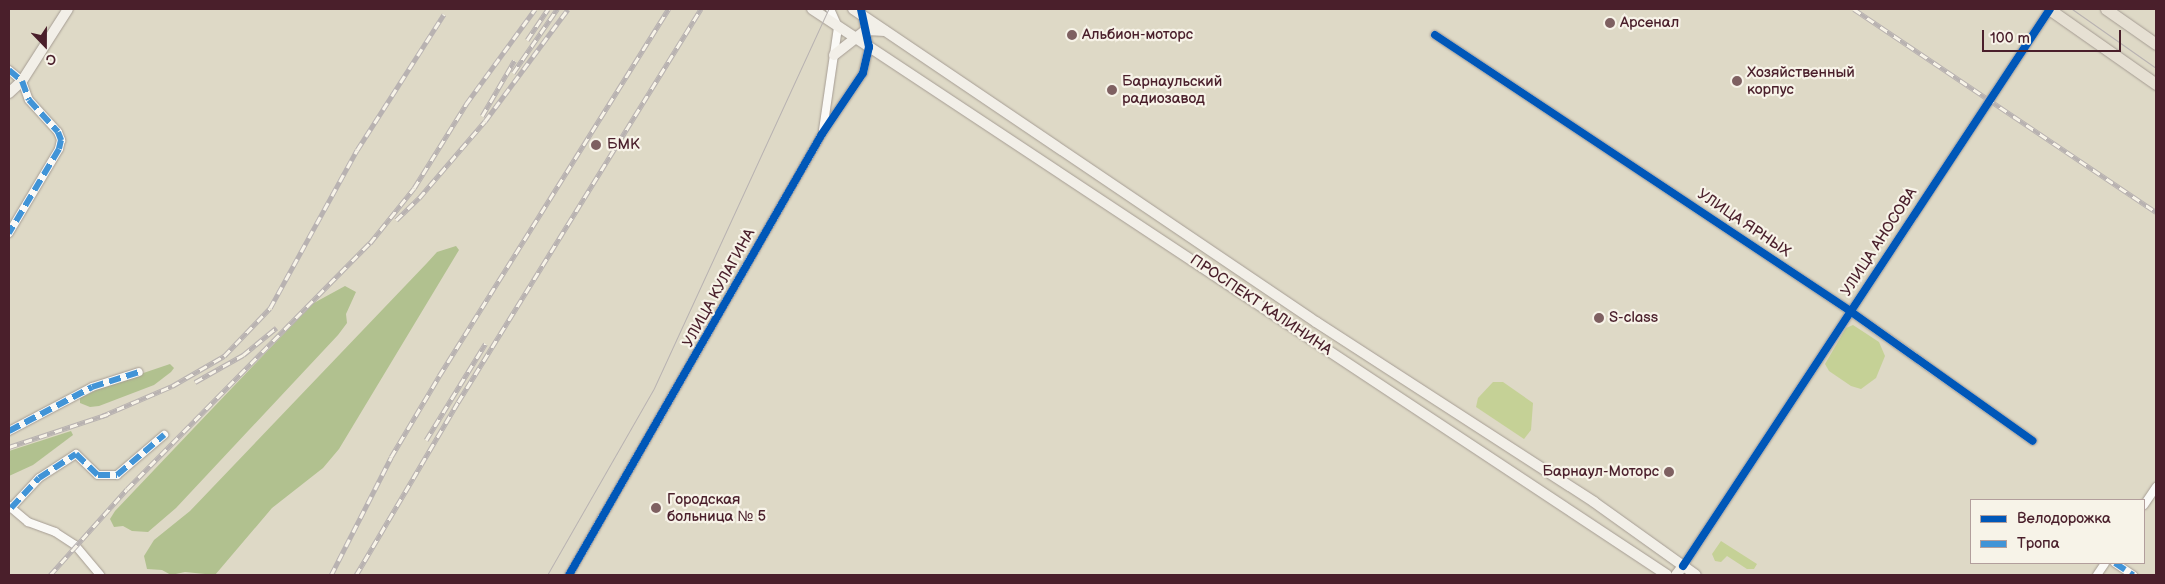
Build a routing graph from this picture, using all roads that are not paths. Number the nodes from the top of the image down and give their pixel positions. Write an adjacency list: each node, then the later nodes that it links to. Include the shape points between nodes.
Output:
1 (68, 9): 16 (main road)
2 (812, 9): 7 (main road, ПРОСПЕКТ КАЛИНИНА)
3 (830, 9): 7 (street)
4 (2049, 9): 17 (main road); 21 (street, УЛИЦА АНОСОВА)
5 (2106, 9): 12 (main road)
6 (859, 11): 8 (street, УЛИЦА КУЛАГИНА); 9 (main road, ПРОСПЕКТ КАЛИНИНА)
7 (838, 27): 11 (main road, ПРОСПЕКТ КАЛИНИНА); 14 (street, УЛИЦА КУЛАГИНА)
8 (866, 30): 9 (main road); 11 (main road); 13 (street, УЛИЦА КУЛАГИНА)
9 (886, 31): 31 (main road, ПРОСПЕКТ КАЛИНИНА, via 1316,322 1594,502)
10 (1435, 35): 21 (street, УЛИЦА ЯРНЫХ)
11 (853, 38): 13 (main road, ПРОСПЕКТ КАЛИНИНА); 14 (main road)
12 (2156, 44)
13 (869, 47): 19 (street, УЛИЦА КУЛАГИНА, via 863,73); 34 (main road, ПРОСПЕКТ КАЛИНИНА)
14 (834, 55): 19 (street, УЛИЦА КУЛАГИНА)
15 (9, 70): 16 (street)
16 (22, 81): 18 (main road); 20 (street, via 29,100 58,132 61,140 59,149)
17 (2156, 84)
18 (9, 93)
19 (822, 134): 33 (street, УЛИЦА КУЛАГИНА)
20 (9, 233)
21 (1850, 311): 25 (street, УЛИЦА ЯРНЫХ); 31 (street, УЛИЦА АНОСОВА)
22 (139, 372): 23 (street, via 92,386)
23 (9, 432)
24 (164, 435): 28 (street, via 117,475 98,475 76,454 39,478)
25 (2033, 441)
26 (2156, 487): 27 (street)
27 (2145, 504)
28 (10, 507): 32 (street, via 28,522 56,532 75,545)
29 (2104, 564): 37 (street)
30 (2116, 564): 38 (street)
31 (1682, 566): 35 (main road); 36 (main road, ПРОСПЕКТ КАЛИНИНА)
32 (100, 575)
33 (569, 575)
34 (1667, 575)
35 (1676, 575)
36 (1696, 575)
37 (2097, 575)
38 (2133, 575)

